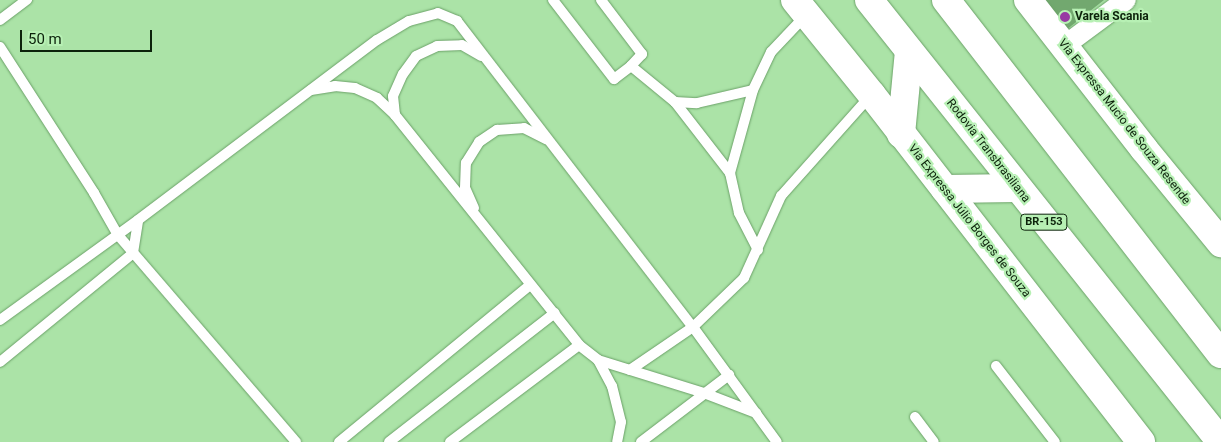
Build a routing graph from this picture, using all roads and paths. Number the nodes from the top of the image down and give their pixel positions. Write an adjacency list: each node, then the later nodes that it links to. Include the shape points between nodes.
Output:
1 (27, 0): 9 (lane)
2 (553, 0): 14 (lane, via 614,79)
3 (601, 0): 14 (lane, via 642,54)
4 (869, 0): 12 (main road, Rodovia Transbrasiliana / BR-153)
5 (946, 0): 36 (main road)
6 (1028, 0): 11 (main road, Via Expressa Mucio de Souza Resende)
7 (1126, 0): 11 (street)
8 (801, 7): 16 (lane, via 771,52); 17 (main road, Via Expressa Júlio Borges de Souza)
9 (0, 20)
10 (0, 46): 27 (lane)
11 (1064, 46): 28 (main road, Via Expressa Mucio de Souza Resende)
12 (909, 51): 20 (main road); 23 (main road, Rodovia Transbrasiliana / BR-153)
13 (486, 59): 15 (lane, via 457,20 438,13 409,21 377,40); 19 (lane, via 462,45 437,46 416,56 402,74 393,96); 21 (lane)
14 (631, 66): 18 (lane)
15 (310, 90): 19 (lane, via 335,86 355,88 377,98); 25 (lane)
16 (753, 90): 18 (lane, via 697,103); 22 (lane)
17 (872, 94): 20 (main road, Via Expressa Júlio Borges de Souza); 29 (lane, via 781,196)
18 (675, 102): 22 (lane)
19 (395, 115): 26 (lane)
20 (901, 134): 24 (main road, Via Expressa Júlio Borges de Souza)
21 (550, 141): 26 (lane, via 524,128 497,130 479,142 466,163 465,188); 34 (lane)
22 (730, 173): 29 (lane, via 739,213)
23 (1016, 188): 24 (main road); 55 (main road, Rodovia Transbrasiliana / BR-153)
24 (945, 189): 54 (main road, Via Expressa Júlio Borges de Souza)
25 (138, 220): 27 (lane); 30 (lane)
26 (480, 222): 31 (lane)
27 (118, 236): 30 (lane); 33 (lane)
28 (1221, 243)
29 (758, 250): 34 (lane, via 744,278)
30 (133, 253): 38 (lane); 45 (lane)
31 (530, 285): 32 (lane); 46 (lane)
32 (555, 314): 35 (lane); 47 (lane)
33 (0, 320)
34 (693, 327): 40 (lane); 41 (lane)
35 (579, 345): 37 (lane); 48 (lane)
36 (1221, 354)
37 (598, 360): 40 (lane); 49 (lane, via 612,386 621,422)
38 (0, 362)
39 (996, 366): 53 (lane)
40 (630, 370): 42 (lane)
41 (729, 375): 42 (lane); 43 (lane)
42 (704, 393): 43 (lane); 50 (lane)
43 (756, 413): 51 (lane)
44 (915, 417): 52 (lane)
45 (296, 442)
46 (339, 442)
47 (389, 442)
48 (450, 442)
49 (617, 442)
50 (641, 442)
51 (777, 442)
52 (934, 442)
53 (1055, 442)
54 (1141, 442)
55 (1221, 442)

